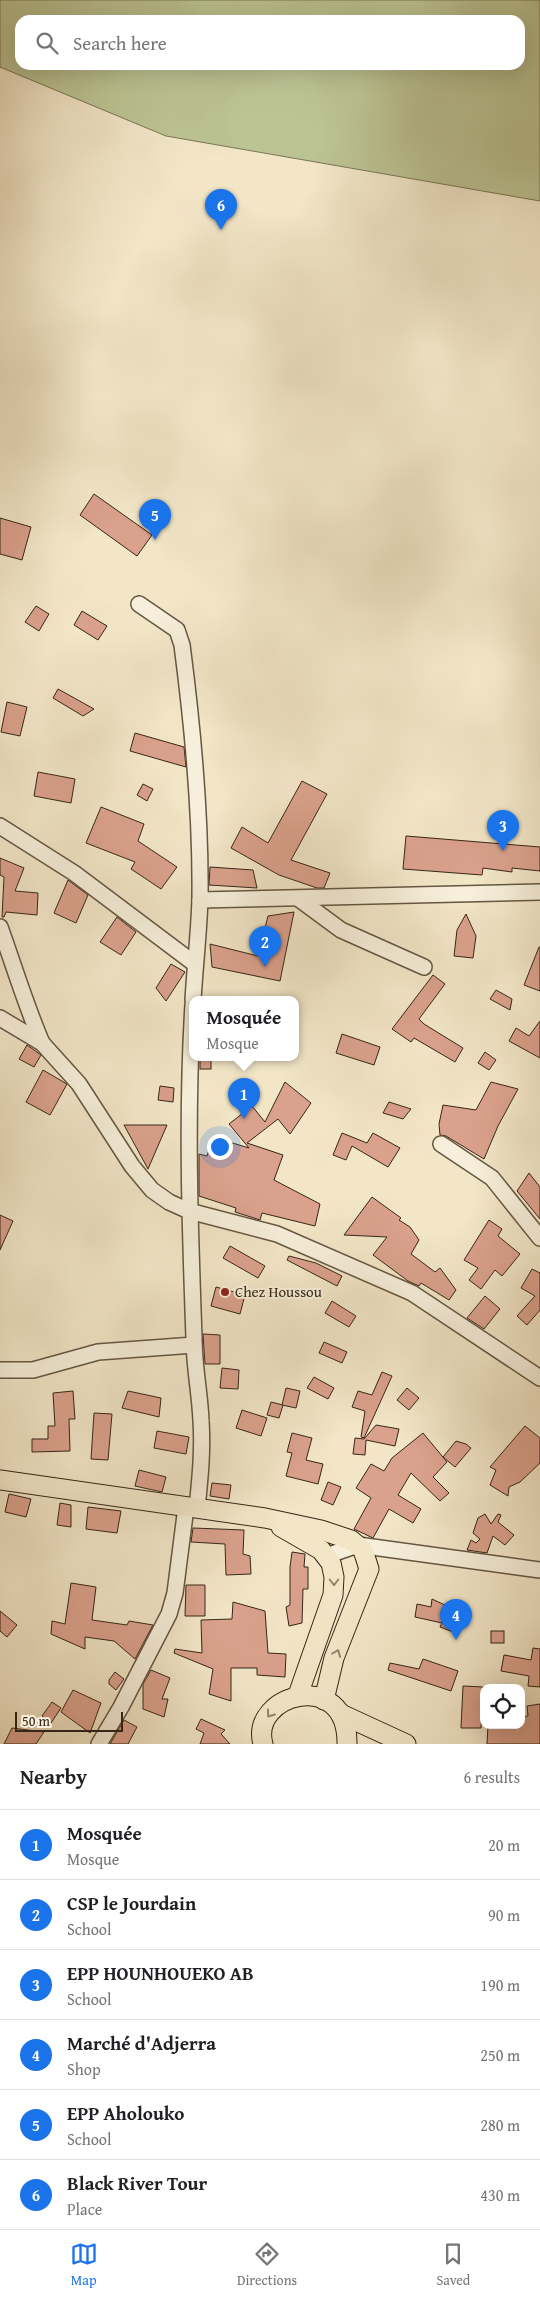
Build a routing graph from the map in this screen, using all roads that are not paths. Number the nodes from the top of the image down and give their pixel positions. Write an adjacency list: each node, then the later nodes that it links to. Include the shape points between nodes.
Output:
1 (139, 604): 5 (street, via 181,636 196,758)
2 (0, 826): 7 (street, via 74,873)
3 (540, 892): 4 (street)
4 (299, 899): 5 (street); 8 (street, via 342,930)
5 (200, 900): 7 (street)
6 (0, 928): 11 (street)
7 (195, 964): 9 (street)
8 (424, 968)
9 (193, 996)
10 (0, 1018): 11 (street)
11 (42, 1044): 14 (street, via 79,1084 132,1166 152,1190)
12 (189, 1061): 14 (street)
13 (441, 1144): 15 (street, via 492,1178)
14 (189, 1211): 16 (street); 18 (street, via 277,1234 412,1293)
15 (540, 1238)
16 (194, 1345): 17 (street, via 98,1352 33,1370); 20 (street, via 202,1452)
17 (0, 1370)
18 (540, 1378)
19 (0, 1480): 20 (main road)
20 (191, 1508): 21 (main road); 28 (street, via 169,1614)
21 (264, 1518): 22 (main road, via 321,1530 351,1540); 23 (main road, via 321,1550)
22 (358, 1546): 23 (street); 24 (street); 26 (main road, one-way to 22, via 334,1658 369,1569 363,1550)
23 (326, 1556): 25 (main road, one-way to 25, via 332,1563 333,1595)
24 (540, 1570)
25 (298, 1695): 26 (main road, via 312,1695); 29 (main road, one-way to 29, via 279,1703 266,1719 261,1738)
26 (324, 1700): 27 (main road)
27 (340, 1714): 30 (main road, via 347,1730); 31 (main road)
28 (99, 1744)
29 (263, 1744)
30 (347, 1744)
31 (406, 1744)

